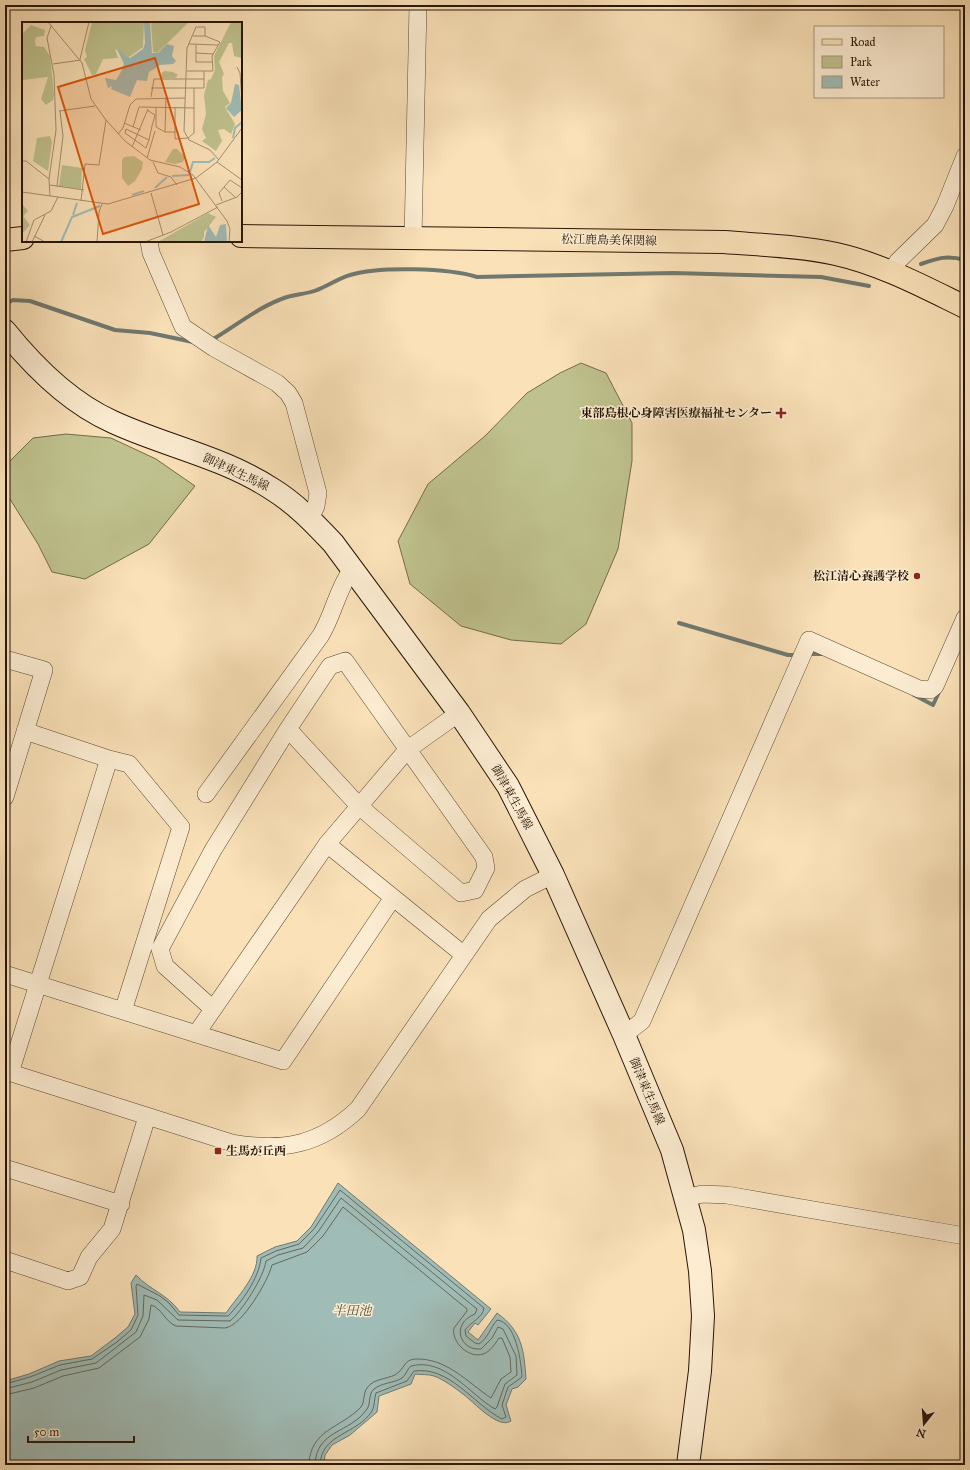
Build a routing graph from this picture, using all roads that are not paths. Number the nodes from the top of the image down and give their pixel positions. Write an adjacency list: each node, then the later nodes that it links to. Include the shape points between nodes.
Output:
1 (418, 5): 5 (street)
2 (965, 156): 8 (street, via 935,226 898,261)
3 (242, 236): 5 (main road, 松江鹿島美保関線)
4 (22, 238): 6 (main road)
5 (413, 238): 8 (main road, 松江鹿島美保関線, via 724,242 836,254)
6 (5, 240)
7 (149, 242): 11 (street, via 151,252 183,327 214,348 277,383 294,403 318,493)
8 (891, 272): 9 (main road, 松江鹿島美保関線)
9 (965, 307)
10 (5, 331): 11 (main road, 御津東生馬線, via 24,355 76,400 112,422 235,469 272,489)
11 (310, 519): 12 (main road, 御津東生馬線, via 333,542)
12 (352, 569): 15 (main road, 御津東生馬線); 20 (street, via 338,591 334,610 321,635)
13 (965, 618): 32 (street, via 935,686 930,690 919,689 809,640 642,1021)
14 (5, 659): 17 (street, via 44,670)
15 (459, 713): 18 (street); 24 (main road, 御津東生馬線, via 508,786)
16 (288, 729): 18 (street, via 330,666 345,661); 22 (street); 29 (street, via 213,850 160,949 165,966)
17 (25, 732): 19 (street); 21 (street)
18 (407, 750): 22 (street); 22 (street, via 484,857 486,868 475,890 461,892)
19 (109, 759): 28 (street); 30 (street, via 129,764 181,827)
20 (206, 794)
21 (5, 797)
22 (359, 806): 23 (street)
23 (327, 844): 25 (street); 29 (street)
24 (553, 875): 26 (street, via 525,889 489,919); 32 (main road, 御津東生馬線)
25 (392, 899): 26 (street); 31 (street, via 283,1061)
26 (464, 955): 34 (street, via 358,1109 341,1125 318,1138 290,1146 256,1148)
27 (5, 974): 28 (street)
28 (38, 985): 30 (street); 33 (street)
29 (214, 1008): 31 (street)
30 (123, 1011): 31 (street)
31 (196, 1034)
32 (624, 1035): 36 (main road, 御津東生馬線, via 672,1150)
33 (8, 1072): 34 (street)
34 (147, 1117): 37 (street)
35 (5, 1168): 37 (street)
36 (686, 1198): 38 (street, via 702,1194 727,1194); 40 (main road, 御津東生馬線, via 694,1230 703,1316 700,1371)
37 (120, 1204): 39 (street, via 112,1229 89,1257 80,1277 68,1281)
38 (965, 1236)
39 (5, 1260)
40 (688, 1465)

